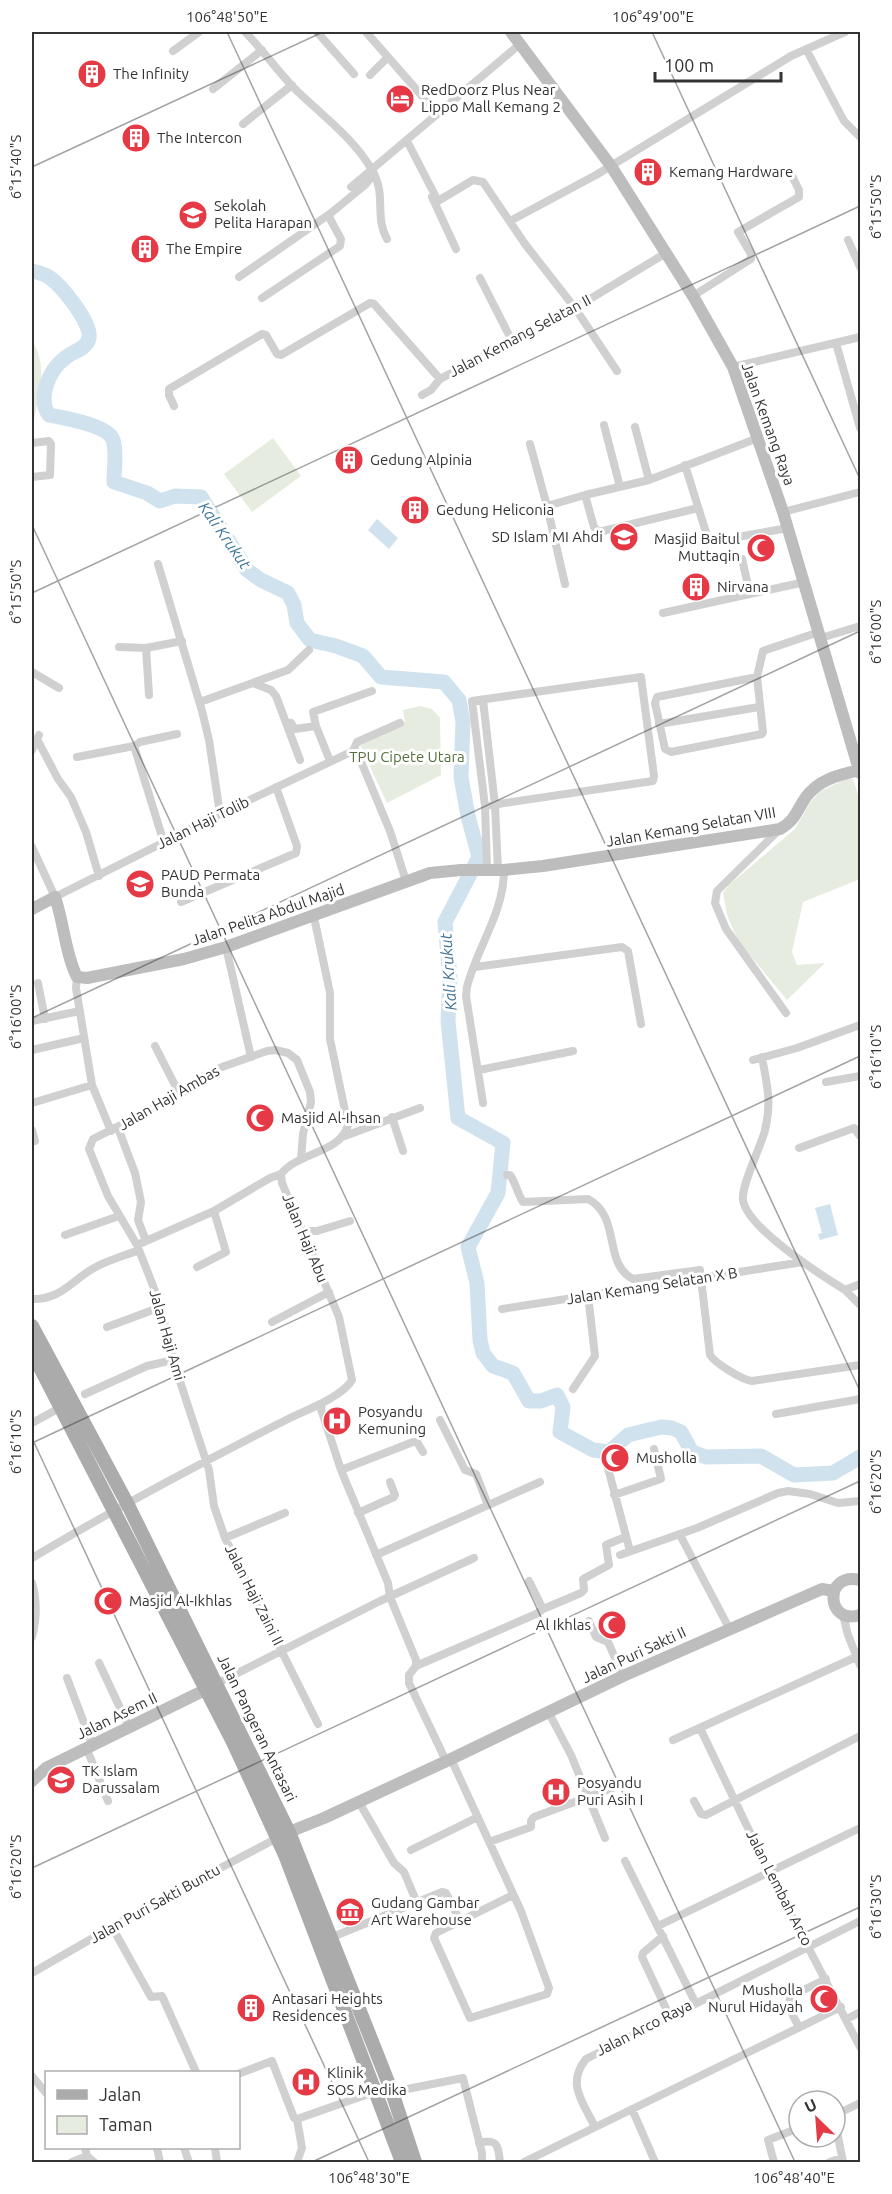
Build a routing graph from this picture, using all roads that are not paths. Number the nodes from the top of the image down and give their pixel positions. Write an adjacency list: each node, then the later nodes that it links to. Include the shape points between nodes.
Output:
1 (199, 32): 10 (street)
2 (245, 32): 9 (street)
3 (317, 32): 12 (street)
4 (366, 32): 11 (street)
5 (511, 32): 7 (street, Jalan Kemang Raya)
6 (845, 32): 8 (street)
7 (520, 44): 16 (street); 20 (street, Jalan Kemang Raya)
8 (806, 49): 18 (street, via 844,121); 20 (street)
9 (262, 50): 14 (street); 15 (street)
10 (173, 51)
11 (388, 57): 13 (street); 16 (street)
12 (354, 74)
13 (369, 75)
14 (292, 85): 17 (street); 21 (street, via 341,133)
15 (213, 89)
16 (437, 113): 19 (street)
17 (243, 124)
18 (861, 137)
19 (406, 142): 21 (street); 25 (street, via 438,201 473,180 483,182); 28 (street)
20 (611, 166): 25 (street); 29 (street, Jalan Kemang Raya)
21 (373, 172): 23 (street); 24 (street, via 365,185); 26 (street, via 381,190 380,219)
22 (792, 176): 33 (street, via 799,197 738,232 751,259)
23 (351, 187)
24 (331, 213): 31 (street); 34 (street, via 329,220 341,239 340,246)
25 (510, 221): 35 (street)
26 (387, 239)
27 (848, 240): 30 (street)
28 (456, 249)
29 (666, 254): 33 (street, Jalan Kemang Raya); 35 (street, Jalan Kemang Selatan II)
30 (861, 267)
31 (239, 278)
32 (480, 278): 37 (street)
33 (693, 296): 39 (street, Jalan Kemang Raya)
34 (262, 298)
35 (575, 308): 37 (street, Jalan Kemang Selatan II); 40 (street)
36 (861, 337): 38 (street)
37 (512, 341): 41 (street, Jalan Kemang Selatan II)
38 (836, 343): 39 (street); 46 (street)
39 (733, 367): 47 (street, Jalan Kemang Raya)
40 (617, 371)
41 (440, 379): 42 (street); 43 (street, Jalan Kemang Selatan II, via 398,328 370,303 282,355 262,334 169,389)
42 (422, 395)
43 (174, 406)
44 (604, 425): 53 (street)
45 (635, 427): 52 (street)
46 (861, 428)
47 (758, 438): 50 (street); 58 (street, Jalan Kemang Raya)
48 (32, 442): 51 (street, via 50,442 51,471 47,476)
49 (530, 444): 56 (street)
50 (685, 465): 52 (street); 57 (street)
51 (32, 477)
52 (649, 480): 53 (street)
53 (620, 487): 55 (street)
54 (861, 492): 58 (street)
55 (585, 495): 56 (street); 57 (street, via 599,532)
56 (547, 506): 63 (street)
57 (698, 508): 59 (street, via 710,542)
58 (783, 512): 59 (street, Jalan Kemang Raya)
59 (788, 528): 62 (street, Jalan Kemang Raya)
60 (742, 559): 64 (street)
61 (158, 564): 68 (street)
62 (805, 582): 64 (street); 67 (street, Jalan Kemang Raya)
63 (565, 584)
64 (750, 594): 65 (street)
65 (663, 613)
66 (861, 626): 67 (street)
67 (820, 635): 73 (street, via 763,651); 92 (street, Jalan Kemang Raya)
68 (182, 642): 70 (street); 79 (street)
69 (119, 647): 70 (street)
70 (146, 648): 77 (street)
71 (309, 650): 74 (street, via 291,668)
72 (32, 672): 75 (street)
73 (757, 677): 80 (street); 83 (street, via 659,696 655,703)
74 (252, 684): 79 (street); 90 (street, via 271,690 276,696)
75 (59, 688)
76 (372, 691): 84 (street, via 314,711)
77 (149, 695)
78 (483, 700): 94 (street); 94 (street, via 472,701); 94 (street, via 639,676 654,776 651,782)
79 (200, 702): 95 (street)
80 (759, 707): 83 (street); 83 (street, via 764,732 761,735 670,752 665,749)
81 (291, 723): 84 (street, via 296,729)
82 (400, 723): 88 (street, Jalan Haji Tolib, via 357,742)
83 (659, 724)
84 (316, 726): 91 (street)
85 (177, 734): 86 (street)
86 (134, 746): 89 (street); 97 (street)
87 (32, 750): 100 (street, via 38,737 71,797)
88 (353, 751): 91 (street, Jalan Haji Tolib); 101 (street, via 357,752 390,831)
89 (77, 757)
90 (300, 760)
91 (330, 761): 93 (street, Jalan Haji Tolib)
92 (860, 771): 96 (street, Jalan Kemang Selatan VIII, via 820,783 805,798 792,822)
93 (276, 787): 95 (street, Jalan Haji Tolib); 103 (street, via 296,853)
94 (490, 806): 99 (street)
95 (220, 814): 97 (street, Jalan Haji Tolib)
96 (780, 829): 99 (street, Jalan Kemang Selatan VIII, via 599,858); 111 (street, via 717,891 715,903 733,941)
97 (164, 843): 100 (street, Jalan Haji Tolib)
98 (32, 847): 102 (street)
99 (494, 870): 101 (street, Jalan Pelita Abdul Majid, via 441,871); 107 (street, via 504,887)
100 (99, 876): 102 (street, Jalan Haji Tolib)
101 (406, 881): 105 (street, Jalan Pelita Abdul Majid)
102 (55, 897): 104 (street); 108 (street)
103 (181, 902)
104 (32, 909)
105 (314, 917): 106 (street, Jalan Pelita Abdul Majid); 134 (street, via 330,993 330,1039 348,1125)
106 (226, 947): 108 (street, Jalan Pelita Abdul Majid, via 184,959); 120 (street)
107 (475, 967): 114 (street, via 622,947 628,951); 123 (street, via 466,996)
108 (76, 977): 110 (street, Jalan Haji Ambas)
109 (38, 983): 112 (street)
110 (80, 1011): 112 (street); 116 (street, Jalan Haji Ambas)
111 (786, 1013)
112 (45, 1018): 113 (street)
113 (32, 1022)
114 (641, 1024)
115 (861, 1025): 121 (street)
116 (84, 1038): 118 (street); 126 (street, Jalan Haji Ambas)
117 (155, 1047): 127 (street)
118 (32, 1050)
119 (573, 1051): 123 (street)
120 (251, 1057): 127 (street, Jalan Haji Ambas, via 207,1074); 140 (street, Jalan Haji Ambas, via 283,1051 294,1056 299,1064 311,1102)
121 (762, 1058): 122 (street); 150 (street, via 770,1107 743,1201 755,1222)
122 (753, 1060)
123 (478, 1070): 129 (street)
124 (861, 1076): 125 (street)
125 (826, 1082)
126 (92, 1085): 128 (street); 133 (street, Jalan Haji Ambas)
127 (180, 1095): 133 (street, Jalan Haji Ambas)
128 (32, 1103)
129 (483, 1103)
130 (420, 1108): 131 (street, Jalan Haji Abu)
131 (392, 1117): 134 (street, Jalan Haji Abu); 139 (street)
132 (32, 1130): 136 (street)
133 (115, 1130): 138 (street, Jalan Haji Ambas, via 93,1139); 148 (street, via 135,1173 141,1202 138,1220)
134 (345, 1136): 140 (street, Jalan Haji Abu)
135 (861, 1136): 137 (street, via 854,1128)
136 (36, 1141)
137 (799, 1148)
138 (89, 1149): 144 (street, Jalan Haji Ami)
139 (403, 1151)
140 (301, 1159): 141 (street, Jalan Haji Abu)
141 (281, 1174): 143 (street); 146 (street, Jalan Haji Abu)
142 (507, 1174): 152 (street, via 514,1180 523,1202 594,1202 607,1219 617,1262 633,1279 699,1269)
143 (214, 1211): 148 (street); 151 (street, via 226,1252)
144 (119, 1216): 147 (street); 149 (street, Jalan Haji Ami)
145 (350, 1221): 146 (street)
146 (304, 1231): 155 (street, Jalan Haji Abu)
147 (65, 1235)
148 (146, 1241): 149 (street)
149 (138, 1247): 157 (street, via 94,1268 68,1288 44,1299); 159 (street, Jalan Haji Ami)
150 (802, 1262): 152 (street, Jalan Kemang Selatan X B); 154 (street)
151 (197, 1267)
152 (700, 1278): 156 (street, Jalan Kemang Selatan X B); 167 (street, via 710,1355 743,1379 752,1381)
153 (861, 1284): 154 (street)
154 (845, 1290): 158 (street)
155 (329, 1292): 161 (street); 172 (street, Jalan Haji Abu, via 339,1317 352,1380)
156 (588, 1295): 160 (street, Jalan Kemang Selatan X B); 169 (street, via 595,1356)
157 (32, 1299)
158 (861, 1305)
159 (161, 1307): 163 (street); 166 (street, Jalan Haji Ami)
160 (502, 1309)
161 (272, 1322)
162 (32, 1326): 186 (main road, Jalan Pangeran Antasari)
163 (107, 1327)
164 (32, 1336): 283 (main road, via 180,1619 282,1832)
165 (32, 1352): 282 (main road, via 233,1742 271,1824)
166 (173, 1360): 170 (street, via 147,1366); 180 (street, Jalan Haji Ami)
167 (861, 1365)
168 (32, 1368): 173 (main road, Jalan Pangeran Antasari)
169 (573, 1389)
170 (85, 1394)
171 (861, 1400): 174 (street)
172 (322, 1404): 180 (street); 181 (street)
173 (54, 1411): 176 (street); 190 (main road, Jalan Pangeran Antasari)
174 (776, 1414)
175 (440, 1420): 187 (street, via 465,1470 476,1474)
176 (32, 1423)
177 (654, 1449): 184 (street, via 661,1479)
178 (423, 1452): 181 (street, via 413,1442)
179 (605, 1457): 184 (street)
180 (206, 1460): 186 (street); 193 (street, Jalan Haji Zaini II, via 214,1506)
181 (341, 1470): 189 (street)
182 (390, 1482): 189 (street, via 394,1497)
183 (540, 1482): 187 (street)
184 (614, 1495): 192 (street)
185 (861, 1501): 191 (street, via 838,1503 788,1491)
186 (127, 1503): 190 (street); 199 (main road, Jalan Pangeran Antasari)
187 (488, 1505): 196 (street)
188 (285, 1513): 193 (street)
189 (358, 1513): 196 (street)
190 (108, 1515): 197 (street); 203 (main road, Jalan Pangeran Antasari)
191 (680, 1535): 194 (street); 210 (street)
192 (626, 1537): 194 (street); 206 (street, via 606,1545 609,1565 583,1579 581,1593)
193 (225, 1538): 212 (street, Jalan Haji Zaini II)
194 (630, 1551): 195 (street)
195 (620, 1555)
196 (376, 1556): 205 (street)
197 (32, 1558)
198 (474, 1558): 205 (street)
199 (164, 1576): 203 (main road); 218 (main road, Jalan Pangeran Antasari)
200 (861, 1580): 204 (street, Jalan Puri Sakti II, via 845,1580)
201 (529, 1581): 206 (street)
202 (32, 1582): 211 (street, via 36,1612)
203 (145, 1586): 219 (main road, Jalan Pangeran Antasari)
204 (834, 1591): 207 (street, via 834,1604); 210 (street, Jalan Puri Sakti II, via 822,1589)
205 (390, 1597): 212 (street); 215 (street)
206 (543, 1609): 215 (street)
207 (843, 1614): 208 (street); 213 (street)
208 (861, 1615)
209 (589, 1621): 216 (street, via 596,1637 608,1642)
210 (729, 1628): 216 (street, Jalan Puri Sakti II)
211 (32, 1637)
212 (282, 1650): 218 (street); 221 (street, Jalan Haji Zaini II)
213 (858, 1661): 223 (street)
214 (99, 1663): 222 (street)
215 (416, 1666): 227 (street, via 409,1683)
216 (623, 1676): 220 (street, Jalan Puri Sakti II)
217 (67, 1678): 226 (street)
218 (218, 1683): 219 (street, Jalan Asem II); 237 (main road, Jalan Pangeran Antasari)
219 (201, 1692): 222 (street, Jalan Asem II); 237 (main road, Jalan Pangeran Antasari)
220 (549, 1713): 227 (street, Jalan Puri Sakti II); 230 (street)
221 (318, 1724)
222 (129, 1727): 226 (street, Jalan Asem II)
223 (700, 1728): 225 (street); 233 (street, Jalan Lembah Arco)
224 (861, 1736): 233 (street)
225 (673, 1740)
226 (89, 1746): 228 (street, Jalan Asem II, via 46,1768); 231 (street)
227 (449, 1760): 234 (street, Jalan Puri Sakti II); 235 (street)
228 (32, 1781)
229 (615, 1787): 230 (street)
230 (588, 1798): 238 (street); 239 (street, via 534,1817 531,1827)
231 (108, 1801)
232 (694, 1801): 233 (street, via 703,1816)
233 (734, 1801): 242 (street, Jalan Lembah Arco)
234 (359, 1803): 237 (street, Jalan Puri Sakti II); 244 (street, via 394,1863 404,1872)
235 (477, 1817): 239 (street); 240 (street)
236 (861, 1828): 242 (street)
237 (280, 1836): 248 (street, Jalan Puri Sakti Buntu); 249 (main road, Jalan Pangeran Antasari); 251 (main road, Jalan Pangeran Antasari)
238 (605, 1838)
239 (489, 1842): 243 (street)
240 (411, 1850)
241 (625, 1861): 247 (street)
242 (769, 1872): 247 (street); 252 (street, Jalan Lembah Arco)
243 (513, 1895): 245 (street); 245 (street, via 549,1988 547,1994 469,2018 434,1938 436,1933)
244 (417, 1903): 245 (street, via 445,1892); 249 (street)
245 (460, 1921)
246 (861, 1921): 252 (street, Jalan Arco Raya)
247 (658, 1926): 250 (street)
248 (112, 1927): 253 (street, Jalan Puri Sakti Buntu); 262 (street, via 151,1997 162,1996)
249 (329, 1935): 251 (main road); 265 (main road, Jalan Pangeran Antasari)
250 (663, 1936): 255 (street); 258 (street, via 642,1957)
251 (311, 1939): 267 (main road, Jalan Pangeran Antasari)
252 (808, 1947): 254 (street, Jalan Lembah Arco); 255 (street, Jalan Arco Raya)
253 (32, 1973)
254 (825, 1979): 256 (street, Jalan Lembah Arco); 260 (street, via 789,1999)
255 (695, 2002): 258 (street, Jalan Arco Raya)
256 (841, 2007): 259 (street, Jalan Lembah Arco); 260 (street)
257 (861, 2012): 259 (street)
258 (669, 2015): 272 (street, Jalan Arco Raya, via 592,2054 580,2066 575,2084)
259 (847, 2019): 261 (street, Jalan Lembah Arco)
260 (799, 2027): 269 (street)
261 (861, 2047)
262 (195, 2071)
263 (240, 2073): 271 (street, via 272,2061)
264 (32, 2076): 266 (street)
265 (390, 2090): 267 (street); 274 (street, via 463,2078); 283 (main road, Jalan Pangeran Antasari)
266 (45, 2092)
267 (370, 2093): 271 (street); 281 (main road, Jalan Pangeran Antasari)
268 (861, 2103): 270 (street)
269 (632, 2109): 272 (street); 286 (street)
270 (847, 2109)
271 (297, 2119): 280 (street, via 302,2148)
272 (595, 2127): 277 (street)
273 (787, 2133): 287 (street, via 768,2140)
274 (479, 2143): 284 (street); 285 (street, via 495,2144)
275 (86, 2152): 278 (street); 279 (street)
276 (842, 2160): 288 (street)
277 (524, 2162)
278 (72, 2163)
279 (94, 2163)
280 (297, 2163)
281 (393, 2163)
282 (402, 2163)
283 (413, 2163)
284 (482, 2163)
285 (500, 2163)
286 (656, 2163)
287 (774, 2163)
288 (830, 2163)

